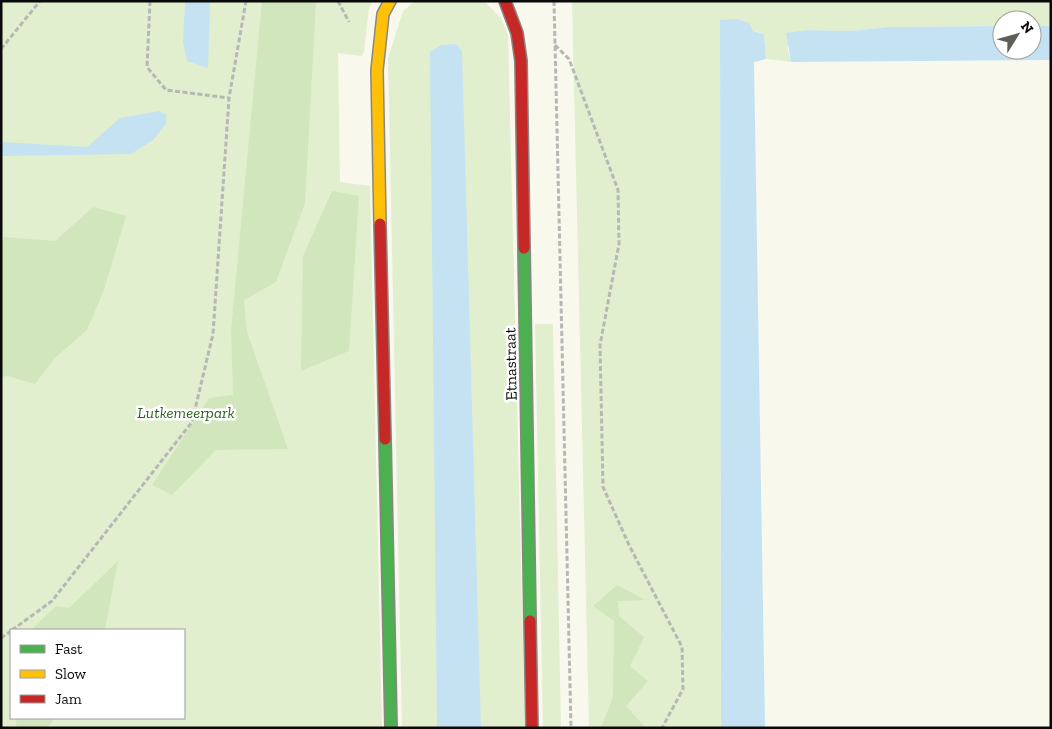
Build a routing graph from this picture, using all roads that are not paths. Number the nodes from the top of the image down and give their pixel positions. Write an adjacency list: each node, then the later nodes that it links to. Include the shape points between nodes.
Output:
1 (390, 1): 3 (street, via 383,14 377,70)
2 (505, 1): 4 (street, Etnastraat, via 517,33 521,60)
3 (391, 728)
4 (532, 728)

